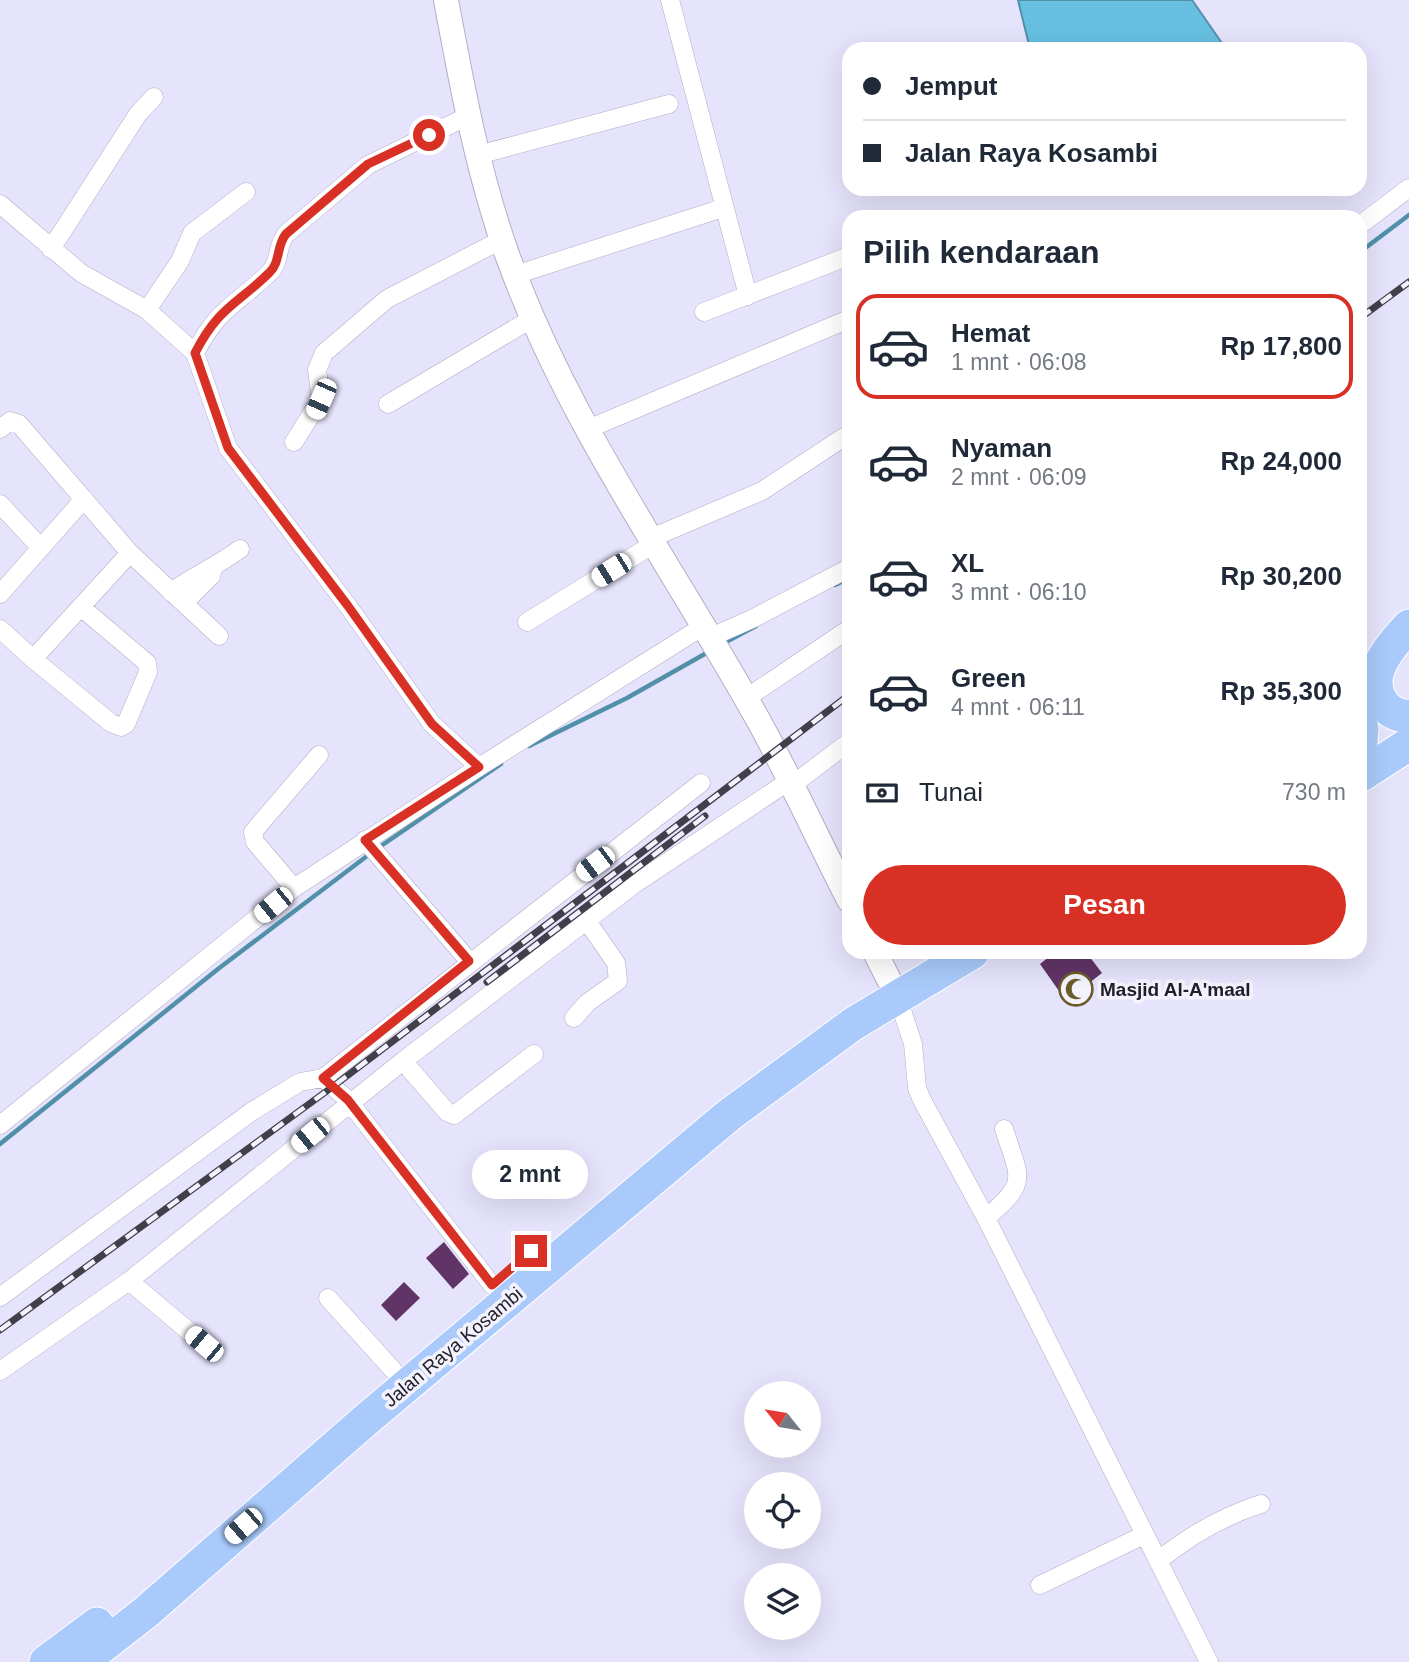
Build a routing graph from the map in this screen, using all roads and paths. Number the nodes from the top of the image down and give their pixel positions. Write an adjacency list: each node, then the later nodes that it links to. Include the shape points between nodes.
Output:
1 (446, 0): 5 (street)
2 (670, 0): 10 (street)
3 (154, 97): 13 (street, via 138,114)
4 (669, 104): 6 (street)
5 (468, 116): 6 (street); 21 (street, via 368,164 351,177 286,234 279,242 278,262 218,315)
6 (478, 155): 12 (street)
7 (1409, 188): 11 (street)
8 (246, 192): 17 (street, via 192,233 180,261)
9 (0, 204): 13 (street)
10 (723, 208): 15 (street); 16 (street)
11 (1367, 220)
12 (503, 239): 15 (street); 26 (street, via 387,299 324,354 317,370 321,399)
13 (51, 249): 17 (street, via 81,273)
14 (842, 259): 16 (street)
15 (515, 275): 19 (street)
16 (748, 296): 18 (street)
17 (147, 310): 21 (street)
18 (704, 312)
19 (533, 318): 22 (street); 24 (street)
20 (842, 322): 24 (street)
21 (195, 353): 50 (street, via 228,448 432,724)
22 (388, 404)
23 (0, 429): 27 (street, via 10,421 19,424)
24 (588, 429): 29 (street)
25 (842, 438): 29 (street, via 762,491)
26 (294, 442)
27 (84, 499): 30 (street); 32 (street)
28 (0, 504): 30 (street)
29 (651, 542): 37 (street); 42 (street)
30 (40, 547): 34 (street)
31 (240, 549): 35 (street, via 213,569 204,568)
32 (130, 553): 35 (street); 36 (street)
33 (842, 572): 42 (street)
34 (0, 594)
35 (177, 597): 41 (street)
36 (81, 607): 44 (street); 44 (street, via 147,663 148,672 126,724 111,723)
37 (527, 622)
38 (1409, 626): 43 (highway); 46 (highway, via 1379,664 1376,683 1391,711)
39 (0, 629): 44 (street)
40 (842, 634): 45 (street)
41 (219, 636)
42 (708, 637): 45 (street); 50 (street)
43 (1367, 655)
44 (33, 659)
45 (745, 699): 53 (street)
46 (1409, 716)
47 (1409, 744): 51 (highway)
48 (842, 747): 53 (street)
49 (319, 755): 56 (street, via 253,832 255,842)
50 (479, 767): 54 (street)
51 (1367, 771)
52 (701, 783): 60 (street)
53 (790, 783): 55 (street); 57 (street, via 633,885)
54 (373, 850): 56 (street); 60 (street)
55 (842, 886)
56 (294, 888): 67 (street)
57 (587, 921): 62 (street, via 616,963 618,981); 64 (street)
58 (917, 959): 61 (highway, Jalan Raya Kosambi)
59 (948, 959): 61 (highway, Jalan Raya Kosambi)
60 (469, 961): 65 (street)
61 (887, 976): 69 (street, via 913,1044 917,1088); 71 (highway, Jalan Raya Kosambi, via 694,1116); 75 (highway, Jalan Raya Kosambi, via 814,1051)
62 (574, 1018)
63 (534, 1054): 64 (street, via 454,1115)
64 (403, 1061): 66 (street)
65 (323, 1078): 66 (street); 72 (street, via 300,1082 251,1112)
66 (350, 1103): 70 (street); 71 (street)
67 (0, 1125)
68 (1004, 1129): 69 (street, via 1019,1174 1016,1190)
69 (986, 1218): 78 (street)
70 (129, 1281): 74 (street); 76 (street)
71 (492, 1285): 75 (highway, Jalan Raya Kosambi)
72 (0, 1297)
73 (328, 1298): 75 (street)
74 (204, 1344)
75 (407, 1367): 81 (highway, Jalan Raya Kosambi, via 115,1611); 82 (highway, Jalan Raya Kosambi, via 146,1612)
76 (0, 1371)
77 (1261, 1504): 79 (street, via 1209,1526)
78 (1144, 1535): 79 (street); 80 (street)
79 (1158, 1562): 83 (street)
80 (1040, 1585)
81 (46, 1662)
82 (82, 1662)
83 (1209, 1662)

